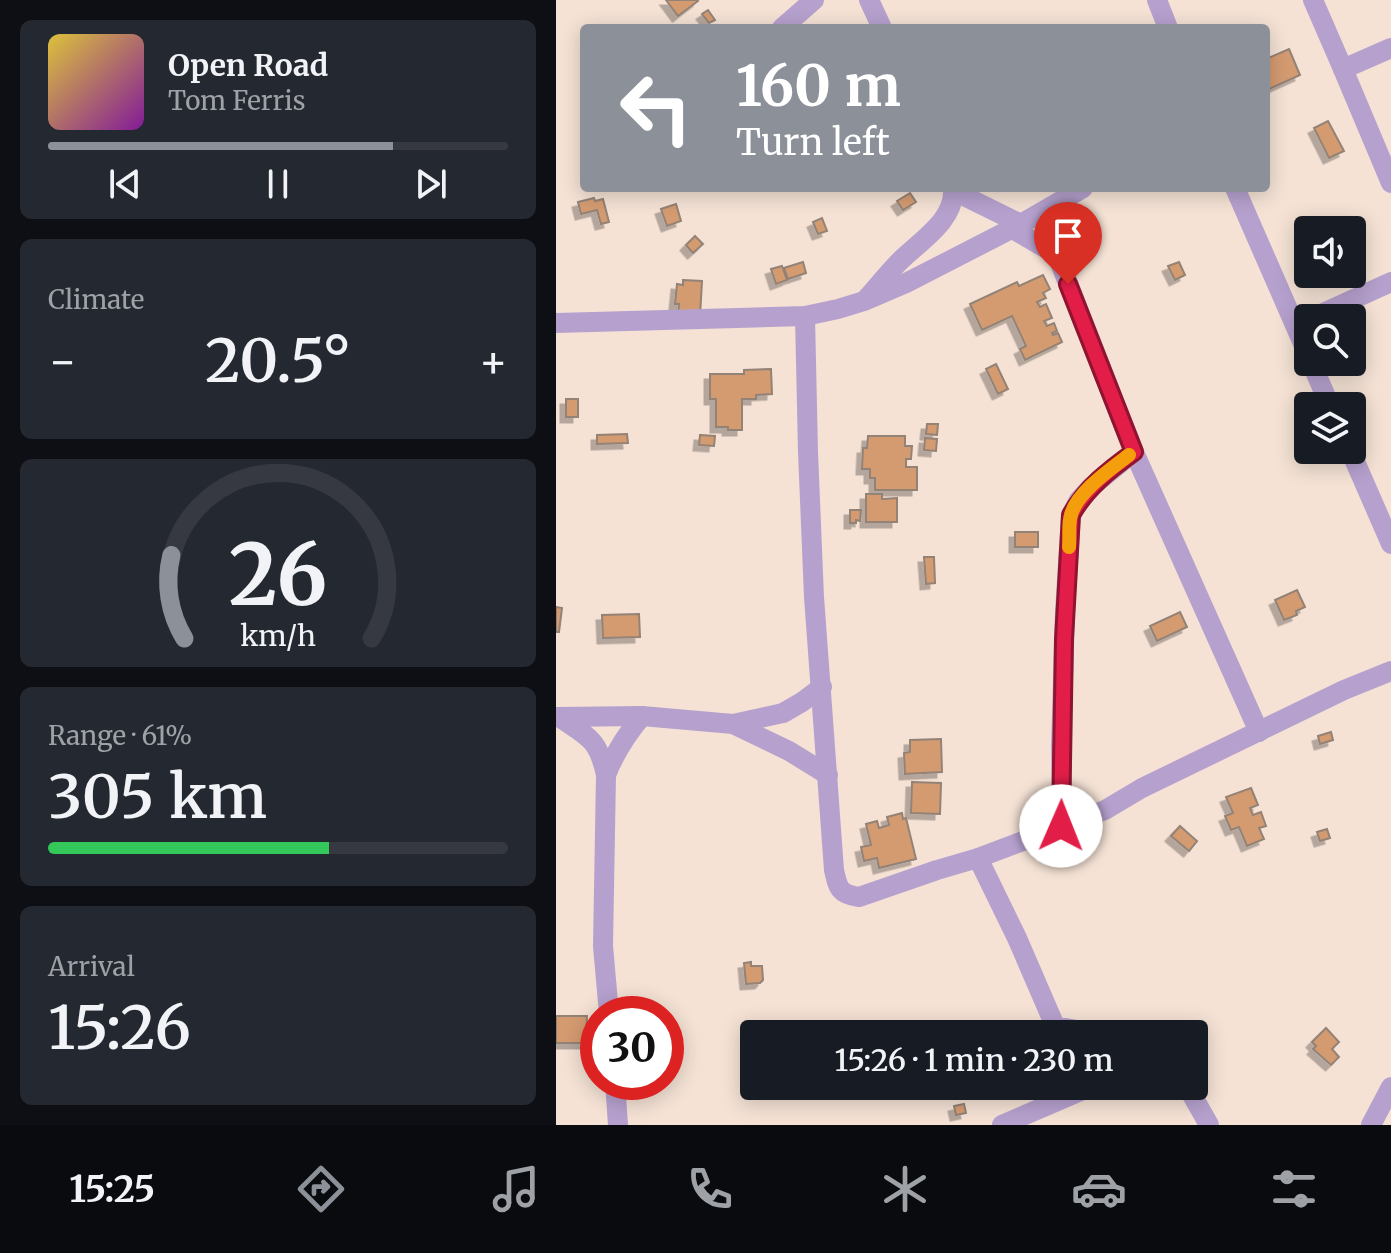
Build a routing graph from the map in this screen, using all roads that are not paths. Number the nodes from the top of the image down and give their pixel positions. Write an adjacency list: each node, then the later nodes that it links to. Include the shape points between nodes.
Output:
1 (814, 0): 5 (street)
2 (869, 0): 6 (street)
3 (1157, 0): 7 (street)
4 (1313, 0): 9 (street)
5 (787, 24)
6 (880, 24)
7 (1166, 24)
8 (1391, 48): 9 (street)
9 (1343, 69): 10 (street)
10 (1391, 183)
11 (953, 192): 19 (street, via 940,223)
12 (956, 192): 16 (street)
13 (1076, 192): 15 (street)
14 (1237, 192): 20 (street)
15 (1063, 199): 16 (street); 17 (street)
16 (1016, 226): 17 (street); 19 (street)
17 (1057, 255): 24 (street)
18 (1391, 282): 21 (street)
19 (864, 301): 22 (street)
20 (1296, 304)
21 (1342, 304)
22 (805, 316): 23 (street); 28 (street)
23 (556, 323)
24 (1134, 452): 32 (street); 35 (street, via 1091,487 1071,515)
25 (1356, 464): 26 (street)
26 (1391, 544)
27 (1391, 671): 32 (street)
28 (822, 687): 31 (street, via 783,713); 34 (street)
29 (642, 716): 30 (street); 31 (street); 33 (street, via 623,738)
30 (558, 717): 33 (street, via 592,741 601,752)
31 (733, 724): 34 (street)
32 (1259, 732): 35 (street, via 1105,810)
33 (606, 775): 37 (street, via 603,946)
34 (828, 775): 36 (street, via 834,870 838,888 848,896 859,897)
35 (1061, 826): 36 (street)
36 (978, 858): 38 (street)
37 (607, 996)
38 (1052, 1020)
39 (1391, 1087): 46 (street)
40 (616, 1100): 43 (street)
41 (1057, 1100): 44 (street)
42 (1195, 1100): 45 (street)
43 (618, 1125)
44 (1002, 1125)
45 (1209, 1125)
46 (1371, 1125)

